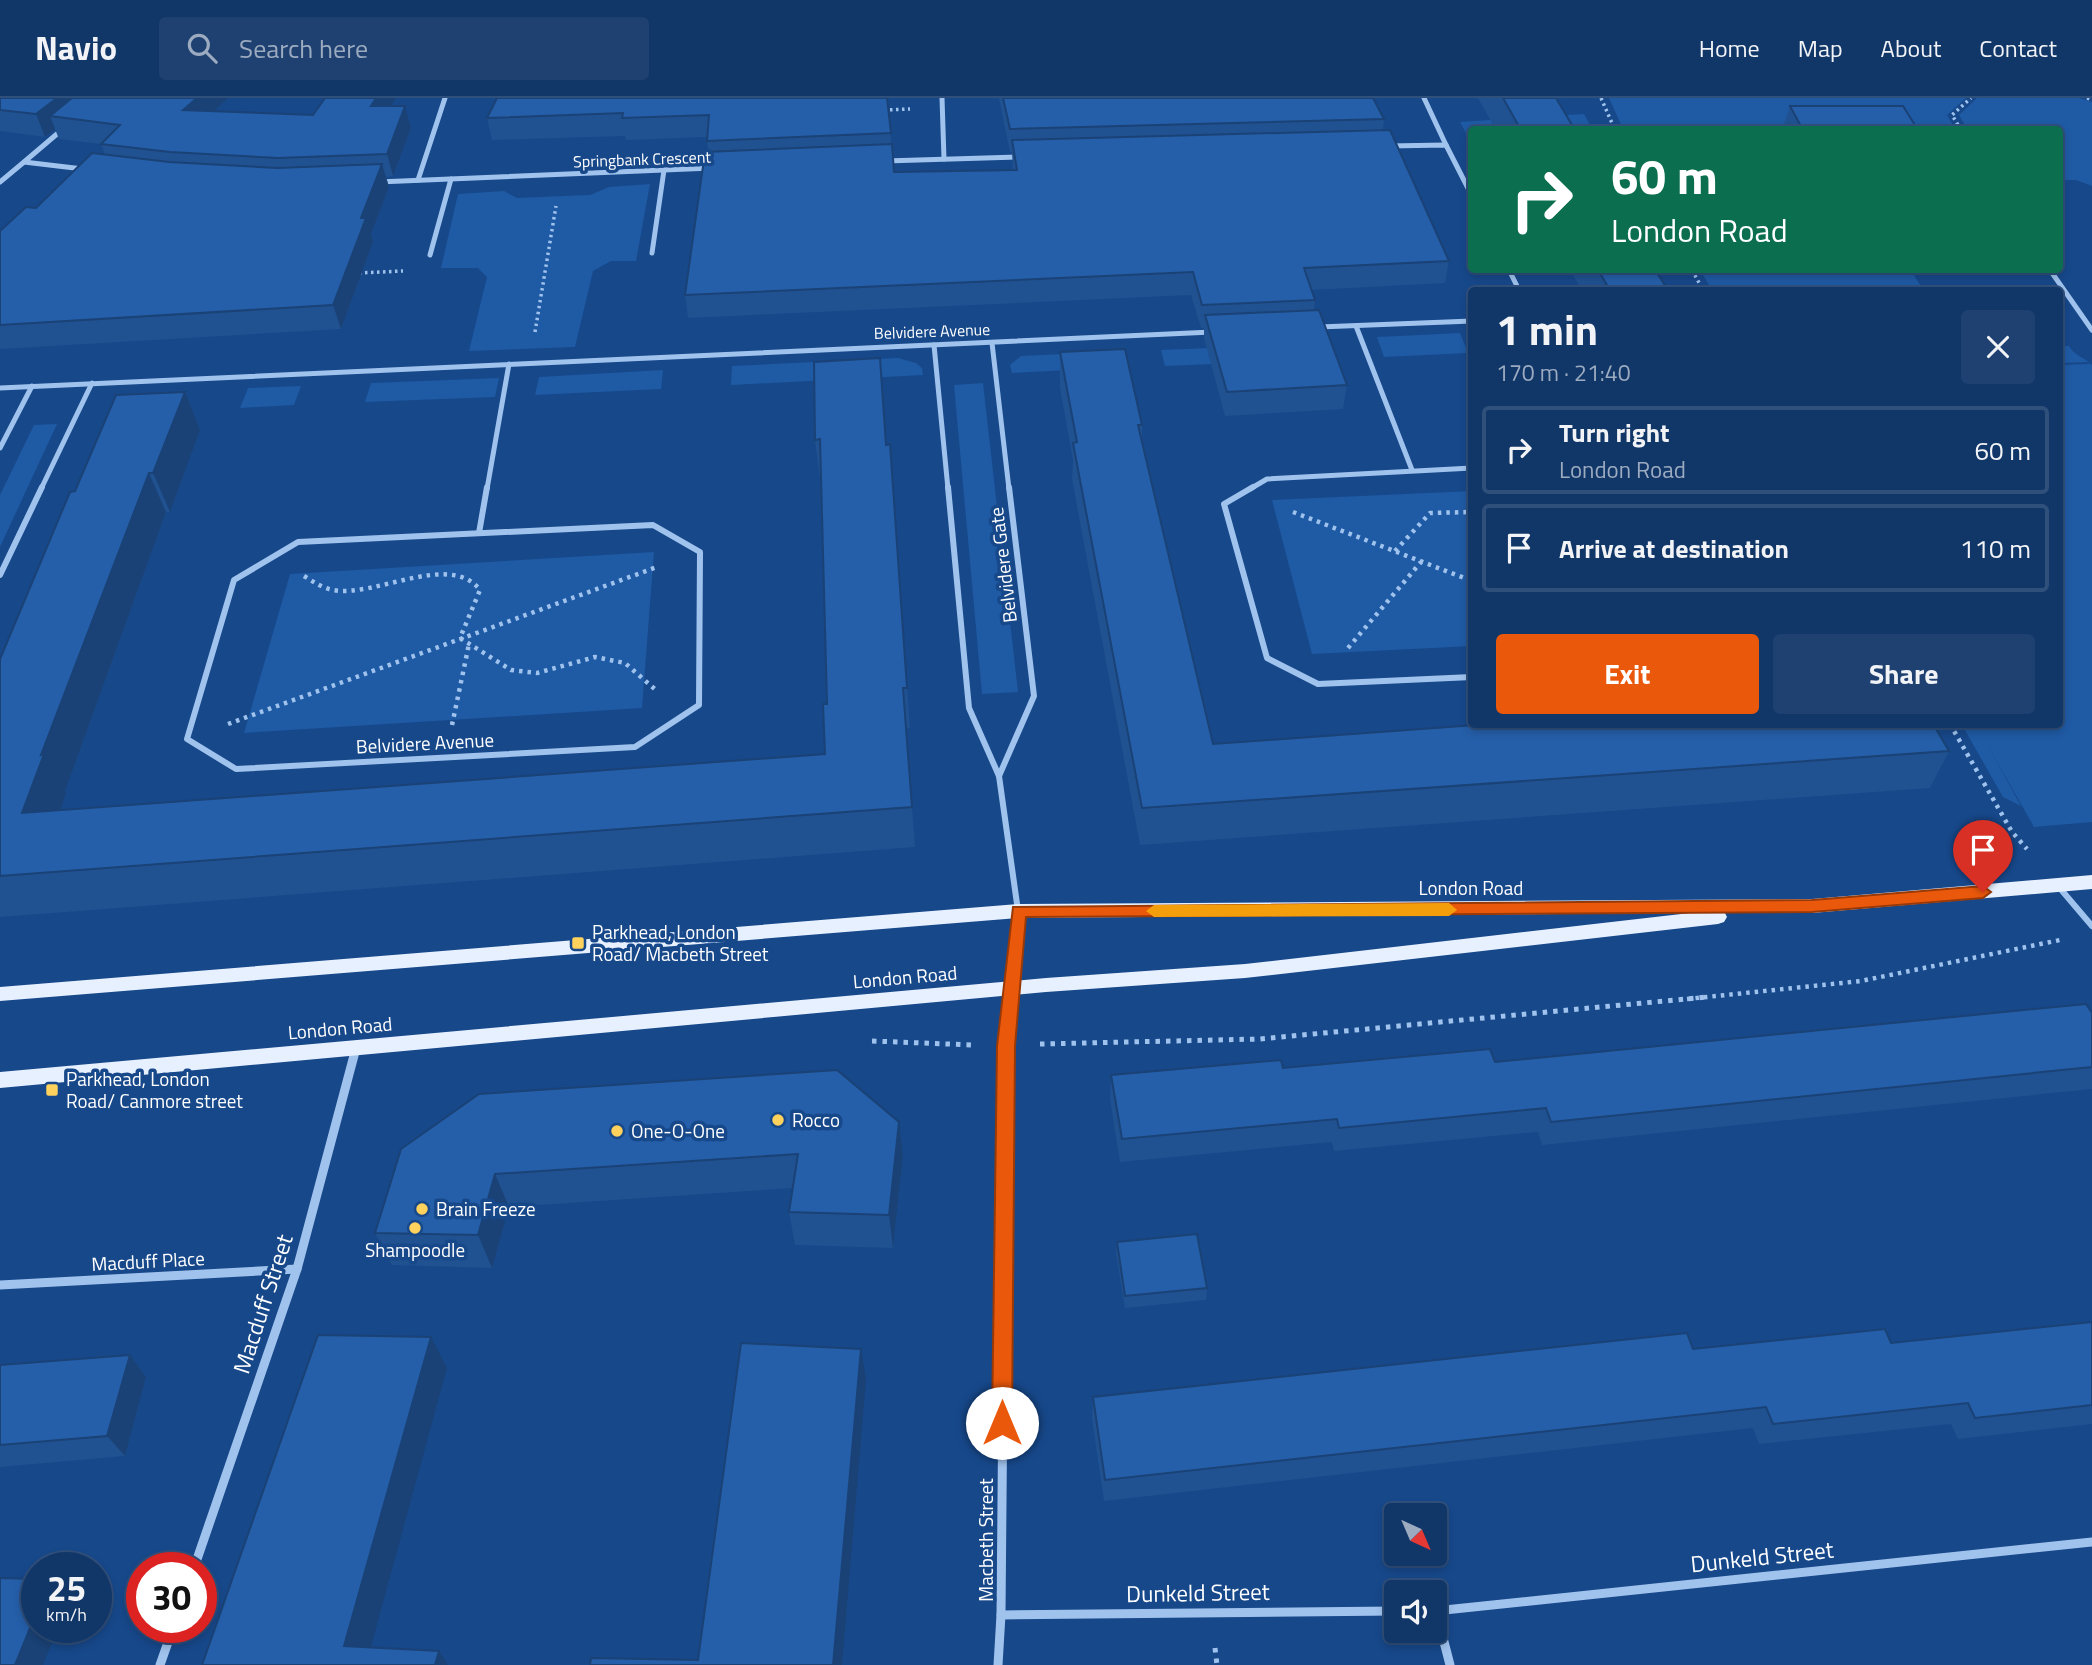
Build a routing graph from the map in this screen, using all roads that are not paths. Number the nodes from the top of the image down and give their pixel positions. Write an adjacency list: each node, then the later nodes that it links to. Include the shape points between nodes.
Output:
1 (445, 98): 15 (street)
2 (942, 98): 8 (street)
3 (1424, 98): 5 (street)
4 (71, 122): 9 (street)
5 (1446, 145): 6 (street); 18 (street)
6 (1378, 146)
7 (1027, 156): 8 (street)
8 (944, 159): 10 (street)
9 (24, 162): 12 (street); 16 (street)
10 (877, 162)
11 (717, 168): 13 (street, Springbank Crescent)
12 (88, 170)
13 (664, 170): 14 (street, Springbank Crescent); 19 (street)
14 (451, 179): 15 (street, Springbank Crescent); 20 (street)
15 (418, 180): 17 (street, Springbank Crescent)
16 (0, 182)
17 (365, 182)
18 (1468, 188)
19 (652, 253)
20 (430, 255)
21 (2063, 289): 25 (street)
22 (1468, 321): 23 (street)
23 (1356, 326): 24 (street); 35 (street)
24 (1306, 328)
25 (2092, 330)
26 (1224, 332): 27 (street, Belvidere Avenue)
27 (992, 343): 28 (street, Belvidere Avenue); 39 (street, Belvidere Gate, via 1034,696)
28 (934, 345): 29 (street, Belvidere Avenue); 39 (street, via 970,708)
29 (509, 364): 30 (street, Belvidere Avenue); 36 (street)
30 (92, 383): 31 (street, Belvidere Avenue); 37 (street)
31 (32, 386): 32 (street, Belvidere Avenue); 33 (street)
32 (0, 388)
33 (0, 448)
34 (1468, 468): 35 (street)
35 (1412, 470): 38 (street, via 1267,479 1224,504 1267,658 1318,684)
36 (479, 533): 36 (street, Belvidere Avenue, via 653,525 700,552 699,705 635,747 236,769 187,739 234,580 298,542)
37 (0, 575)
38 (1468, 677)
39 (999, 776): 43 (street)
40 (2092, 882): 41 (main road, London Road)
41 (2058, 885): 42 (main road, London Road); 44 (street)
42 (1812, 906): 43 (main road, London Road); 45 (main road, London Road, via 1245,971)
43 (1018, 911): 45 (street, Macbeth Street); 46 (main road, London Road)
44 (2092, 926)
45 (1013, 990): 47 (main road, London Road); 55 (street, Macbeth Street, via 1006,1046)
46 (0, 994)
47 (356, 1047): 48 (main road, London Road); 49 (street, Macduff Street)
48 (0, 1080)
49 (297, 1269): 50 (street, Macduff Place); 52 (street, Macduff Street)
50 (0, 1285)
51 (2092, 1542): 53 (street, Dunkeld Street)
52 (200, 1552)
53 (1447, 1610)
54 (1384, 1611): 55 (street, Dunkeld Street)
55 (1001, 1615): 59 (street, Macbeth Street)
56 (168, 1643): 58 (street)
57 (1444, 1643): 60 (street)
58 (160, 1665)
59 (998, 1665)
60 (1450, 1665)

